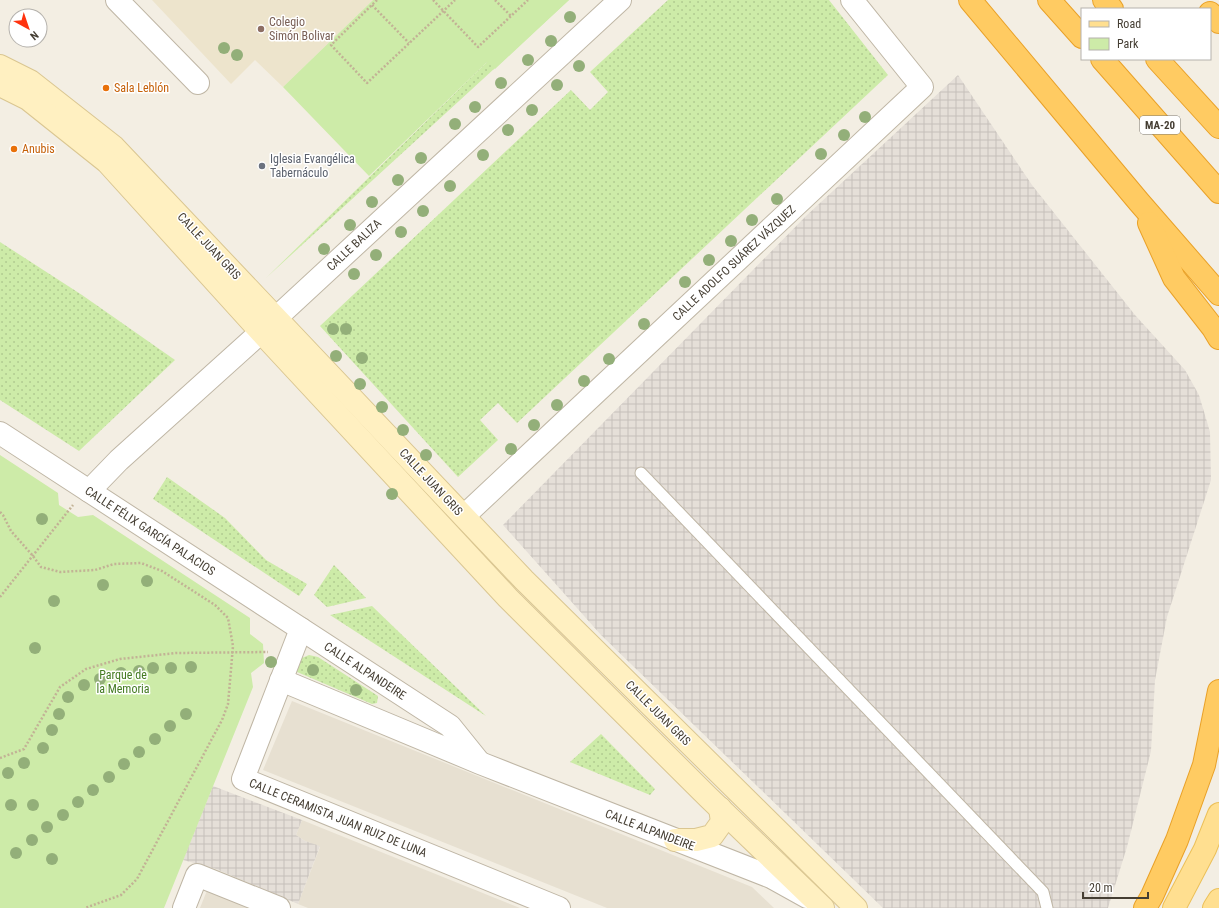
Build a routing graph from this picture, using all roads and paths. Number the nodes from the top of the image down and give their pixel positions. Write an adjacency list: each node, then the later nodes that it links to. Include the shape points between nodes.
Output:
1 (116, 0): 25 (street)
2 (377, 0): 13 (path)
3 (433, 0): 16 (path)
4 (455, 0): 16 (path)
5 (495, 0): 18 (path)
6 (528, 0): 18 (path)
7 (620, 0): 31 (street, CALLE BALIZA)
8 (852, 0): 37 (street, CALLE ADOLFO SUÁREZ VÁZQUEZ, via 922,87)
9 (970, 0): 29 (highway)
10 (1050, 0): 20 (highway)
11 (1104, 0): 14 (highway)
12 (1198, 0): 15 (highway)
13 (372, 5): 21 (path); 21 (path, via 331,45 367,83)
14 (1111, 8)
15 (1206, 8)
16 (443, 11): 18 (path, via 478,47); 21 (path)
17 (1211, 13): 19 (highway)
18 (511, 16)
19 (1219, 22)
20 (1081, 36)
21 (409, 43)
22 (1103, 60): 28 (highway, MA-20)
23 (1158, 60): 27 (highway)
24 (0, 66): 31 (main road, CALLE JUAN GRIS, via 30,81 114,146)
25 (198, 83)
26 (0, 85): 31 (main road, CALLE JUAN GRIS, via 28,99 107,162)
27 (1219, 127)
28 (1219, 192)
29 (1139, 202): 30 (highway); 32 (highway, via 1174,278)
30 (1219, 294)
31 (269, 325): 35 (street, CALLE BALIZA, via 119,460); 37 (main road, CALLE JUAN GRIS); 47 (main road, CALLE JUAN GRIS, via 508,598)
32 (1219, 338)
33 (0, 434): 35 (street, CALLE FÉLIX GARCÍA PALACIOS)
34 (641, 473): 57 (lane, via 1043,892)
35 (83, 496): 38 (path); 40 (street, CALLE FÉLIX GARCÍA PALACIOS)
36 (0, 512): 38 (path, via 11,531)
37 (464, 516): 51 (main road, CALLE JUAN GRIS, via 524,580)
38 (33, 556): 39 (path); 42 (path, via 41,567 60,572 141,563 162,571 215,605 228,618)
39 (0, 597)
40 (301, 629): 43 (street, CALLE CERAMISTA JUAN RUIZ DE LUNA); 46 (street, CALLE ALPANDEIRE, via 450,726)
41 (272, 652): 42 (path)
42 (233, 653): 45 (path, via 176,653 120,659 86,669 60,687 24,749); 53 (path, via 228,704 222,720 137,879 121,895)
43 (281, 680): 46 (street, CALLE ALPANDEIRE); 56 (street, CALLE CERAMISTA JUAN RUIZ DE LUNA, via 243,779)
44 (1219, 691): 58 (highway, via 1204,765 1177,840)
45 (0, 758)
46 (480, 763): 49 (street, CALLE ALPANDEIRE)
47 (720, 808): 49 (main road, via 722,822 712,836 696,840); 52 (main road, CALLE JUAN GRIS)
48 (1219, 814): 59 (main road, via 1206,849)
49 (675, 840): 52 (street, CALLE ALPANDEIRE, via 771,878)
50 (1219, 900): 60 (main road)
51 (850, 902): 52 (main road)
52 (817, 906)
53 (85, 908)
54 (184, 908): 55 (street, via 197,875)
55 (279, 908)
56 (559, 908)
57 (1047, 908)
58 (1145, 908)
59 (1174, 908)
60 (1214, 908)

